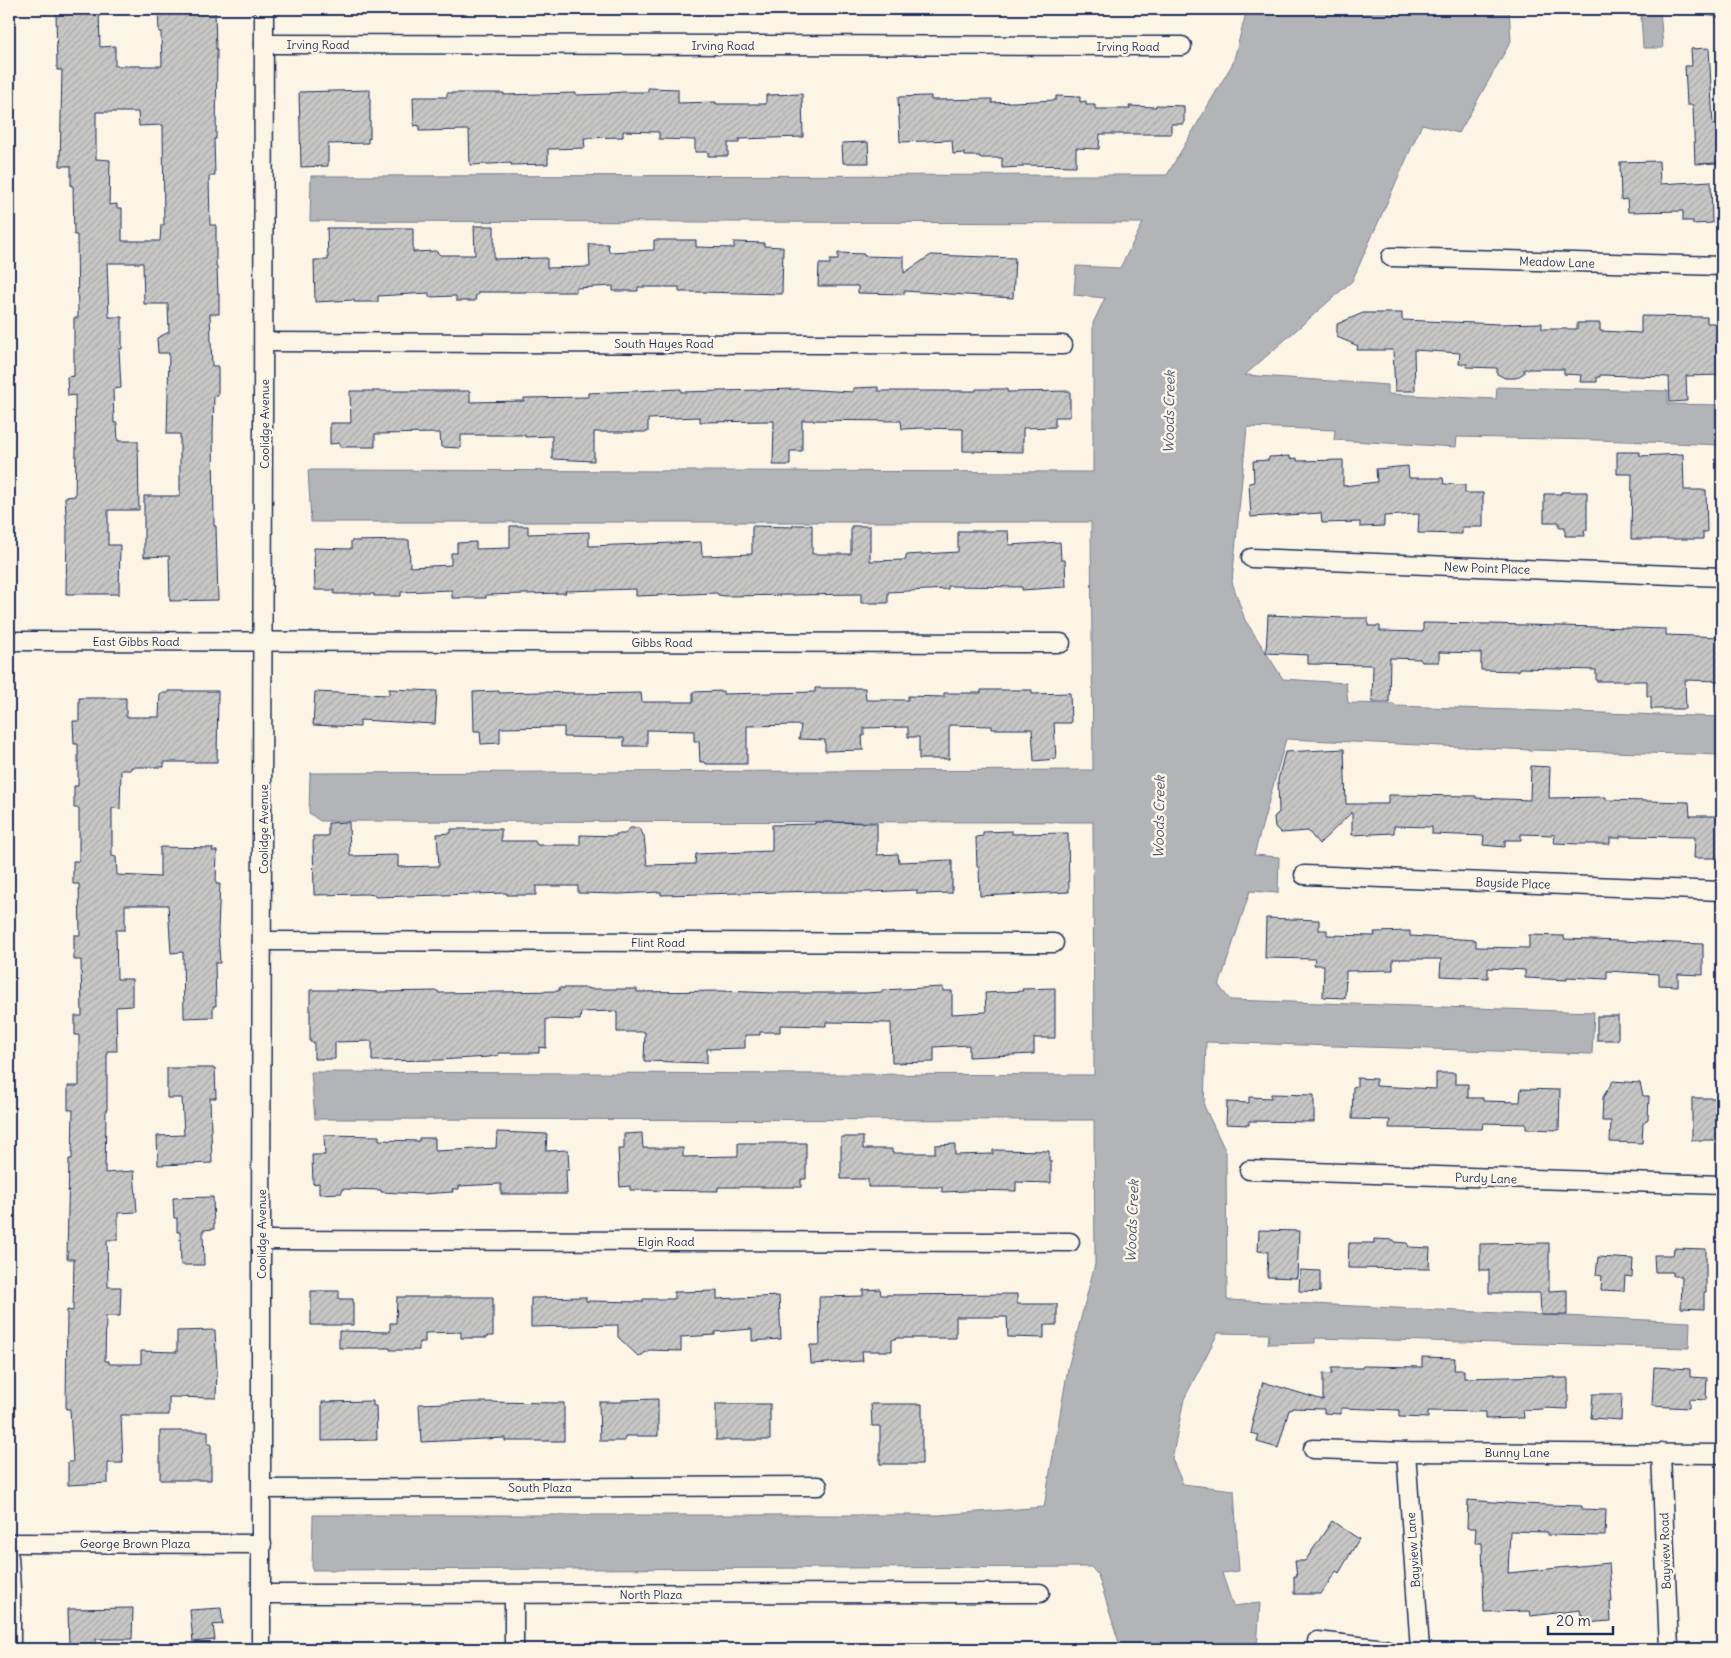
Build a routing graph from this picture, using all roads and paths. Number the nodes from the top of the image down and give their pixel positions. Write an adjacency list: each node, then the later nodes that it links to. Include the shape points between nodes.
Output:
1 (264, 9): 2 (street, Coolidge Avenue)
2 (264, 44): 3 (street, Irving Road); 6 (street, Coolidge Avenue)
3 (1182, 46)
4 (1391, 257): 5 (street, Meadow Lane)
5 (1722, 266)
6 (264, 342): 7 (street, South Hayes Road); 11 (street, Coolidge Avenue)
7 (1063, 345)
8 (1251, 558): 9 (street, New Point Place)
9 (1722, 577)
10 (9, 641): 11 (street, East Gibbs Road)
11 (263, 642): 12 (street, Gibbs Road); 15 (street, Coolidge Avenue)
12 (1061, 643)
13 (1304, 875): 14 (street, Bayside Place)
14 (1722, 891)
15 (262, 940): 16 (street, Flint Road); 19 (street, Coolidge Avenue)
16 (1054, 943)
17 (1249, 1170): 18 (street, Purdy Lane)
18 (1722, 1185)
19 (261, 1240): 20 (street, Elgin Road); 26 (street, Coolidge Avenue)
20 (1070, 1242)
21 (1313, 1449): 22 (street, Bunny Lane)
22 (1406, 1452): 23 (street, Bunny Lane); 38 (street, Bayview Lane)
23 (1661, 1453): 24 (street, Bunny Lane); 39 (street, Bayview Road)
24 (1722, 1454)
25 (818, 1486): 26 (street, South Plaza)
26 (262, 1489): 28 (street, Coolidge Avenue)
27 (9, 1543): 28 (street, George Brown Plaza)
28 (262, 1544): 31 (street, Coolidge Avenue)
29 (9, 1557): 34 (street)
30 (1040, 1593): 32 (street, North Plaza)
31 (261, 1594): 32 (street, North Plaza); 35 (street, Coolidge Avenue)
32 (514, 1594): 36 (street)
33 (1317, 1641): 37 (street)
34 (11, 1649)
35 (261, 1649)
36 (514, 1649)
37 (1384, 1649)
38 (1420, 1649)
39 (1669, 1649)

